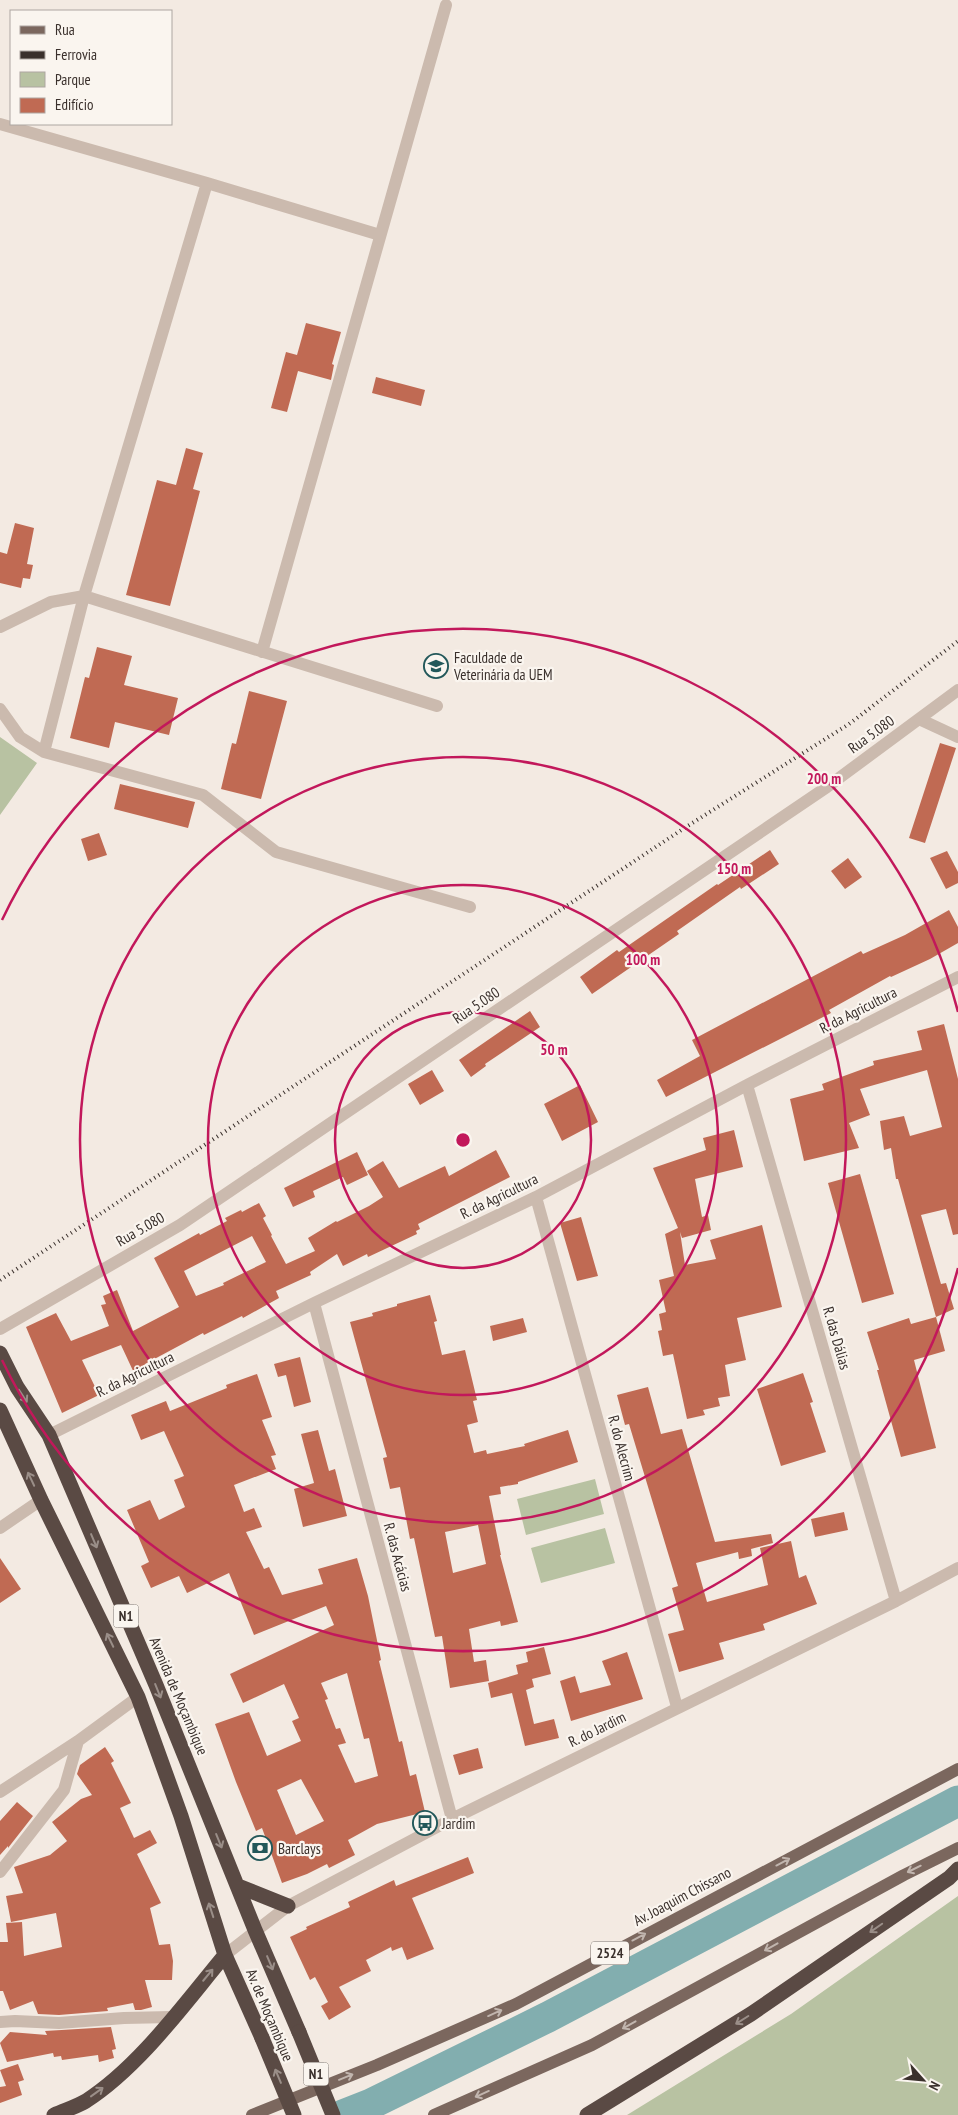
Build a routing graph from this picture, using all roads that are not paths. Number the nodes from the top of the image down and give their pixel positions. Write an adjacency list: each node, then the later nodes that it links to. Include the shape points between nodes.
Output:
1 (446, 5): 4 (street)
2 (0, 124): 3 (street)
3 (207, 182): 4 (street); 5 (street)
4 (380, 235): 7 (street)
5 (84, 596): 6 (street, via 52,602); 7 (street); 13 (street)
6 (0, 627)
7 (262, 652): 9 (street)
8 (958, 690): 11 (street, Rua 5.080)
9 (437, 706)
10 (0, 709): 13 (street, via 20,737)
11 (919, 719): 12 (street); 19 (street, Rua 5.080, via 826,787 180,1225)
12 (958, 737)
13 (44, 752): 14 (street, via 203,796 276,852)
14 (470, 907)
15 (957, 982): 16 (street, R. da Agricultura)
16 (747, 1086): 17 (street, R. da Agricultura); 26 (street, R. das Dálias)
17 (536, 1197): 18 (street, R. da Agricultura); 28 (street, R. do Alecrim)
18 (314, 1303): 22 (street, R. da Agricultura); 32 (street, R. das Acácias)
19 (0, 1329)
20 (0, 1353): 22 (highway, Avenida de Moçambique / N1, one-way to 22, via 17,1387)
21 (0, 1410): 23 (highway, N1, one-way to 21)
22 (49, 1435): 36 (highway, Avenida de Moçambique / N1, one-way to 36)
23 (41, 1500): 24 (street); 27 (highway, N1, one-way to 23)
24 (0, 1528)
25 (958, 1568): 26 (street, R. do Jardim)
26 (896, 1600): 28 (street, R. do Jardim)
27 (138, 1697): 29 (street); 39 (highway, N1, one-way to 27)
28 (677, 1708): 32 (street, R. do Jardim)
29 (78, 1741): 31 (street); 35 (street, via 64,1790)
30 (958, 1769): 44 (main road, Av. Joaquim Chissano / 2524, one-way to 30, via 516,2004)
31 (0, 1792)
32 (452, 1818): 37 (street, R. do Jardim)
33 (958, 1848): 47 (main road, one-way to 47, via 895,1879 592,2045)
34 (958, 1869): 48 (highway, one-way to 48, via 751,2014)
35 (0, 1872)
36 (238, 1886): 37 (highway); 38 (highway, Avenida de Moçambique / N1)
37 (288, 1906): 38 (street, R. do Jardim)
38 (255, 1930): 39 (street, R. do Jardim); 42 (highway, Avenida de Moçambique / N1, one-way to 42)
39 (226, 1956): 40 (highway, one-way to 39); 45 (highway, Av. de Moçambique / N1, one-way to 39, bridge)
40 (172, 2017): 41 (street, via 59,2023); 43 (highway, one-way to 40, via 84,2102 115,2080)
41 (0, 2022)
42 (300, 2032): 46 (highway, Av. de Moçambique / N1, bridge)
43 (54, 2115)
44 (252, 2115)
45 (294, 2115)
46 (333, 2115)
47 (434, 2115)
48 (587, 2115)

